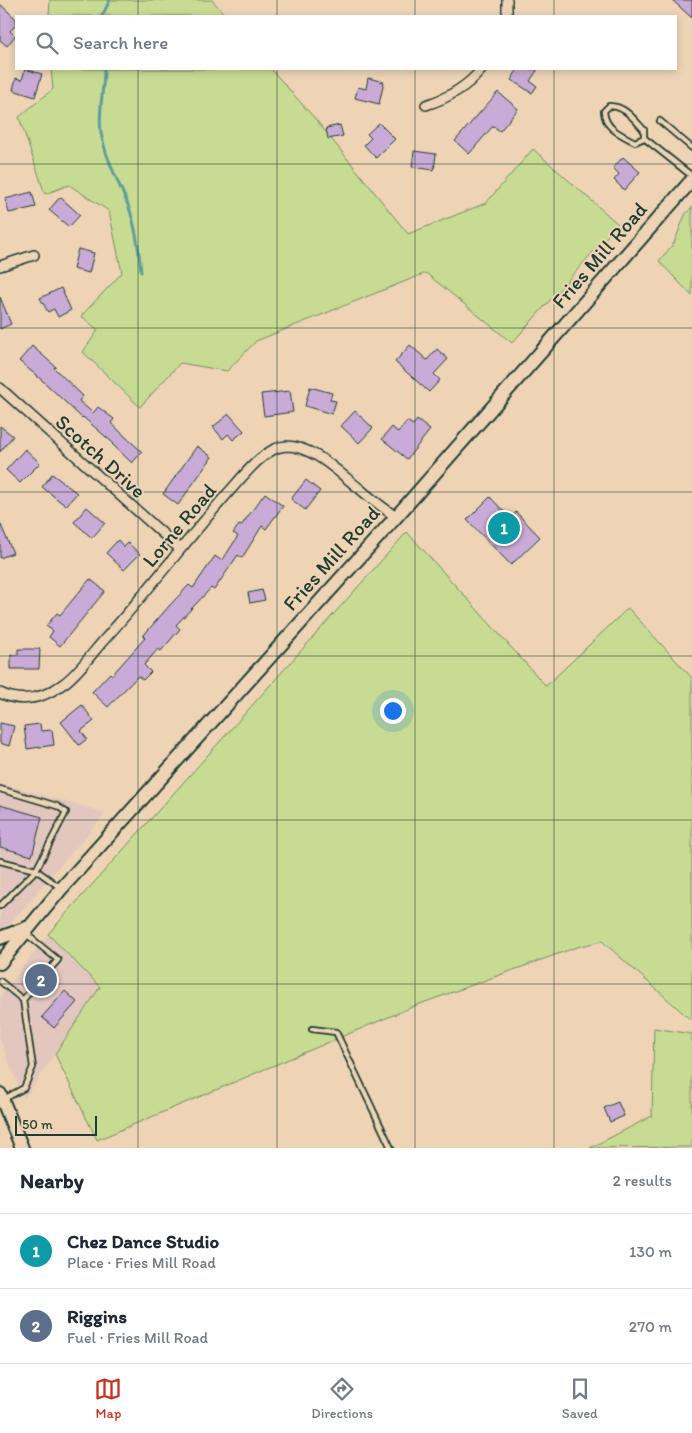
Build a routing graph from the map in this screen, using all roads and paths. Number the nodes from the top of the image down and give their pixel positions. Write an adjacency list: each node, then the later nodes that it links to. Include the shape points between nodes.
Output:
1 (507, 0): 2 (street)
2 (507, 15)
3 (481, 70): 4 (street, via 452,95)
4 (426, 106)
5 (660, 121): 7 (lane)
6 (644, 138): 6 (lane, via 644,130 626,110 609,106 604,111 604,120 616,132 635,142); 8 (lane)
7 (692, 148)
8 (692, 176)
9 (692, 180): 13 (main road, Fries Mill Road)
10 (34, 254): 11 (street)
11 (0, 266)
12 (0, 388): 14 (street, Scotch Drive)
13 (396, 517): 14 (street, Lorne Road, via 322,459 301,449 284,446 252,464); 19 (main road, Fries Mill Road)
14 (180, 549): 15 (street, Lorne Road, via 65,683 45,695 28,700)
15 (0, 693)
16 (0, 789): 18 (lane, via 57,806 66,812)
17 (0, 861): 18 (lane)
18 (36, 870): 19 (lane); 20 (lane)
19 (61, 889): 21 (main road, Fries Mill Road)
20 (0, 906)
21 (27, 930): 22 (main road); 23 (main road, Fries Mill Road); 24 (lane, via 58,960)
22 (0, 938)
23 (0, 963)
24 (48, 970)
25 (0, 981): 27 (lane)
26 (32, 989): 27 (lane)
27 (23, 1000): 29 (lane, via 33,1067 24,1088)
28 (312, 1030): 31 (lane, via 336,1032)
29 (1, 1099): 30 (main road)
30 (22, 1148)
31 (391, 1148)

